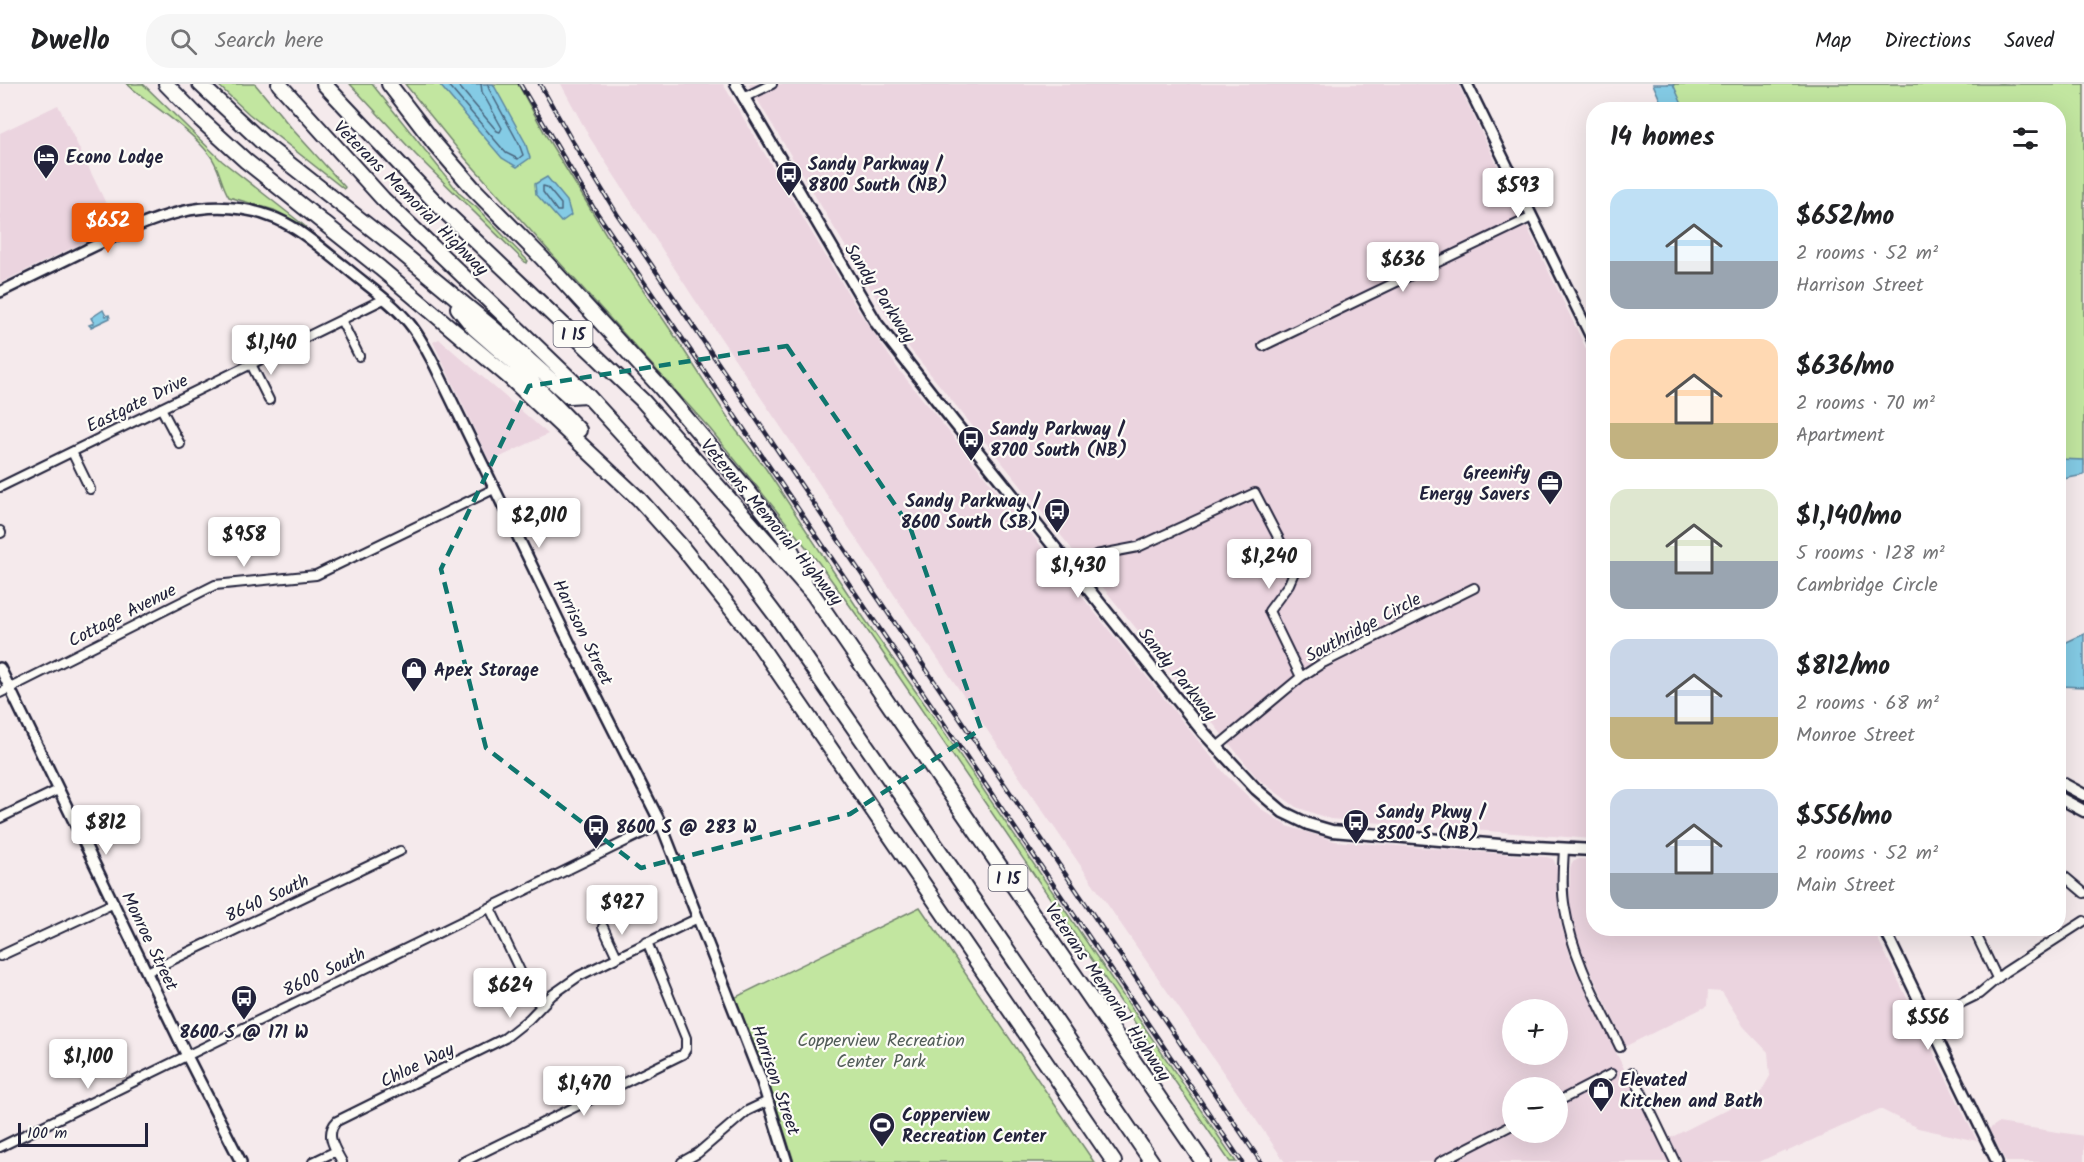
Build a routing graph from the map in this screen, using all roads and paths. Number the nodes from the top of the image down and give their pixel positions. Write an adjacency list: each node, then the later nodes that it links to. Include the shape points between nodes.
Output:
1 (166, 84): 27 (highway, via 246,161 510,378 639,499)
2 (200, 84): 11 (highway, via 264,144)
3 (279, 84): 19 (highway, Veterans Memorial Highway / I 15, via 383,199)
4 (324, 84): 30 (highway, Veterans Memorial Highway / I 15, via 441,208 642,400)
5 (389, 84): 30 (highway, via 473,188 660,387 744,486 785,537)
6 (736, 84): 9 (main road, Sandy Parkway)
7 (772, 84): 9 (street)
8 (1467, 84): 10 (street)
9 (743, 98): 28 (main road, Sandy Parkway, via 877,324)
10 (1532, 217): 15 (street); 16 (street)
11 (436, 280): 19 (highway, via 569,396); 27 (highway, via 474,328 655,509)
12 (0, 292): 13 (street, Harrison Street, via 161,216 188,210 236,208 278,219)
13 (384, 299): 14 (street, Eastgate Drive); 26 (street, Harrison Street, via 419,337)
14 (341, 320): 17 (street); 18 (street, Eastgate Drive)
15 (1586, 327)
16 (1263, 346)
17 (359, 356)
18 (251, 364): 20 (street); 21 (street, Eastgate Drive)
19 (587, 395): 80 (highway, Veterans Memorial Highway / I 15, via 692,510 777,617)
20 (269, 400)
21 (161, 408): 22 (street); 23 (street, Eastgate Drive)
22 (180, 444)
23 (72, 452): 24 (street, Eastgate Drive); 25 (street)
24 (0, 488)
25 (90, 489)
26 (494, 489): 33 (street, Cottage Avenue, via 316,575 215,585); 42 (street, Harrison Street)
27 (666, 530): 79 (highway, via 756,640)
28 (1074, 572): 32 (street, via 1096,555 1138,547 1255,493 1295,570 1269,611); 35 (main road, Sandy Parkway)
29 (1474, 588): 32 (street, Southridge Circle, via 1345,650)
30 (813, 594): 81 (highway, Veterans Memorial Highway / I 15)
31 (0, 668): 33 (street, Monroe Street)
32 (1301, 677): 35 (street, Southridge Circle)
33 (10, 689): 34 (street, Cottage Avenue); 37 (street, Monroe Street)
34 (0, 693)
35 (1217, 747): 43 (main road, Sandy Parkway, via 1283,812 1308,824 1332,831)
36 (2066, 786): 38 (main road)
37 (58, 790): 41 (street); 48 (street, Monroe Street)
38 (2084, 795)
39 (2066, 801): 40 (main road)
40 (2084, 811)
41 (0, 818)
42 (661, 824): 49 (street, 8600 South); 50 (street, Harrison Street)
43 (1564, 849): 44 (main road, Sandy Parkway); 64 (street, via 1564,907 1573,945)
44 (1586, 850)
45 (400, 851): 60 (street, 8640 South)
46 (2066, 878): 47 (street)
47 (2084, 893)
48 (114, 903): 58 (street); 60 (street, Monroe Street)
49 (490, 908): 62 (street, via 531,994); 65 (street, 8600 South)
50 (699, 918): 57 (street, Chloe Way); 69 (street, Harrison Street)
51 (2084, 921): 53 (street)
52 (603, 927): 59 (street)
53 (2066, 933)
54 (1888, 936): 84 (street)
55 (1977, 936): 61 (street)
56 (2061, 936): 61 (street)
57 (647, 942): 59 (street, Chloe Way); 76 (street, via 686,1038 686,1049 678,1058)
58 (0, 956)
59 (617, 957): 62 (street, Chloe Way, via 579,976)
60 (147, 972): 65 (street, Monroe Street)
61 (1997, 978): 63 (street, via 1978,994)
62 (541, 1006): 72 (street, Chloe Way, via 505,1038 337,1121 330,1135)
63 (1950, 1008)
64 (1620, 1047)
65 (187, 1056): 71 (street, 8600 South); 73 (street, Monroe Street)
66 (1632, 1073): 83 (street)
67 (1611, 1074): 68 (street)
68 (1568, 1096)
69 (768, 1101): 77 (street, via 747,1111); 78 (street, Harrison Street)
70 (1502, 1130): 82 (street)
71 (0, 1148)
72 (336, 1151): 74 (street); 75 (street)
73 (241, 1162)
74 (313, 1162)
75 (342, 1162)
76 (463, 1162)
77 (684, 1162)
78 (787, 1162)
79 (1114, 1162)
80 (1152, 1162)
81 (1203, 1162)
82 (1440, 1162)
83 (1675, 1162)
84 (1997, 1162)

